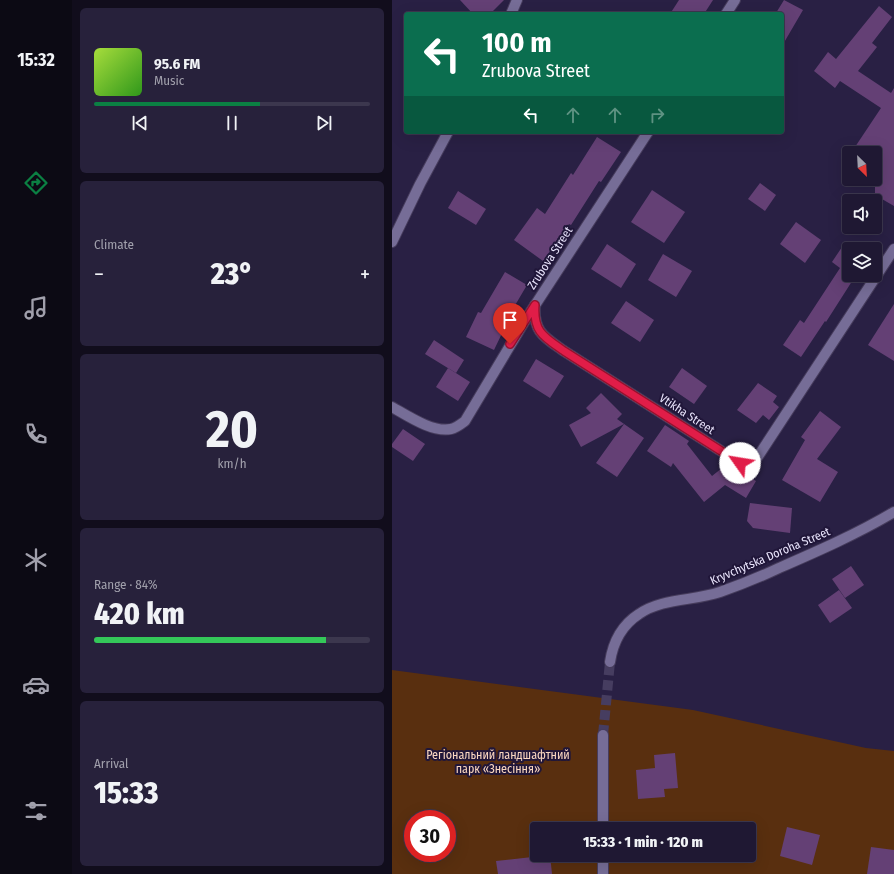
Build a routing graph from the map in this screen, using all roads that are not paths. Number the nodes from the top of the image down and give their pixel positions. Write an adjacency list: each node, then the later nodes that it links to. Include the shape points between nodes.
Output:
1 (517, 0): 3 (street)
2 (735, 0): 4 (street)
3 (512, 12)
4 (727, 12)
5 (447, 134): 7 (street)
6 (647, 134): 9 (street, Zrubova Street)
7 (392, 242)
8 (894, 249): 9 (street, Vtikha Street, via 757,458 749,464 740,463 545,338 535,322)
9 (535, 305): 10 (street, Zrubova Street, via 465,421 452,429 438,430)
10 (392, 407)
11 (894, 512): 12 (street, Kryvchytska Doroha Street, via 812,554 719,593 657,605 640,613 629,621 618,635)
12 (610, 662)
13 (603, 735): 14 (street)
14 (603, 822)
15 (603, 862): 16 (street)
16 (603, 874)

